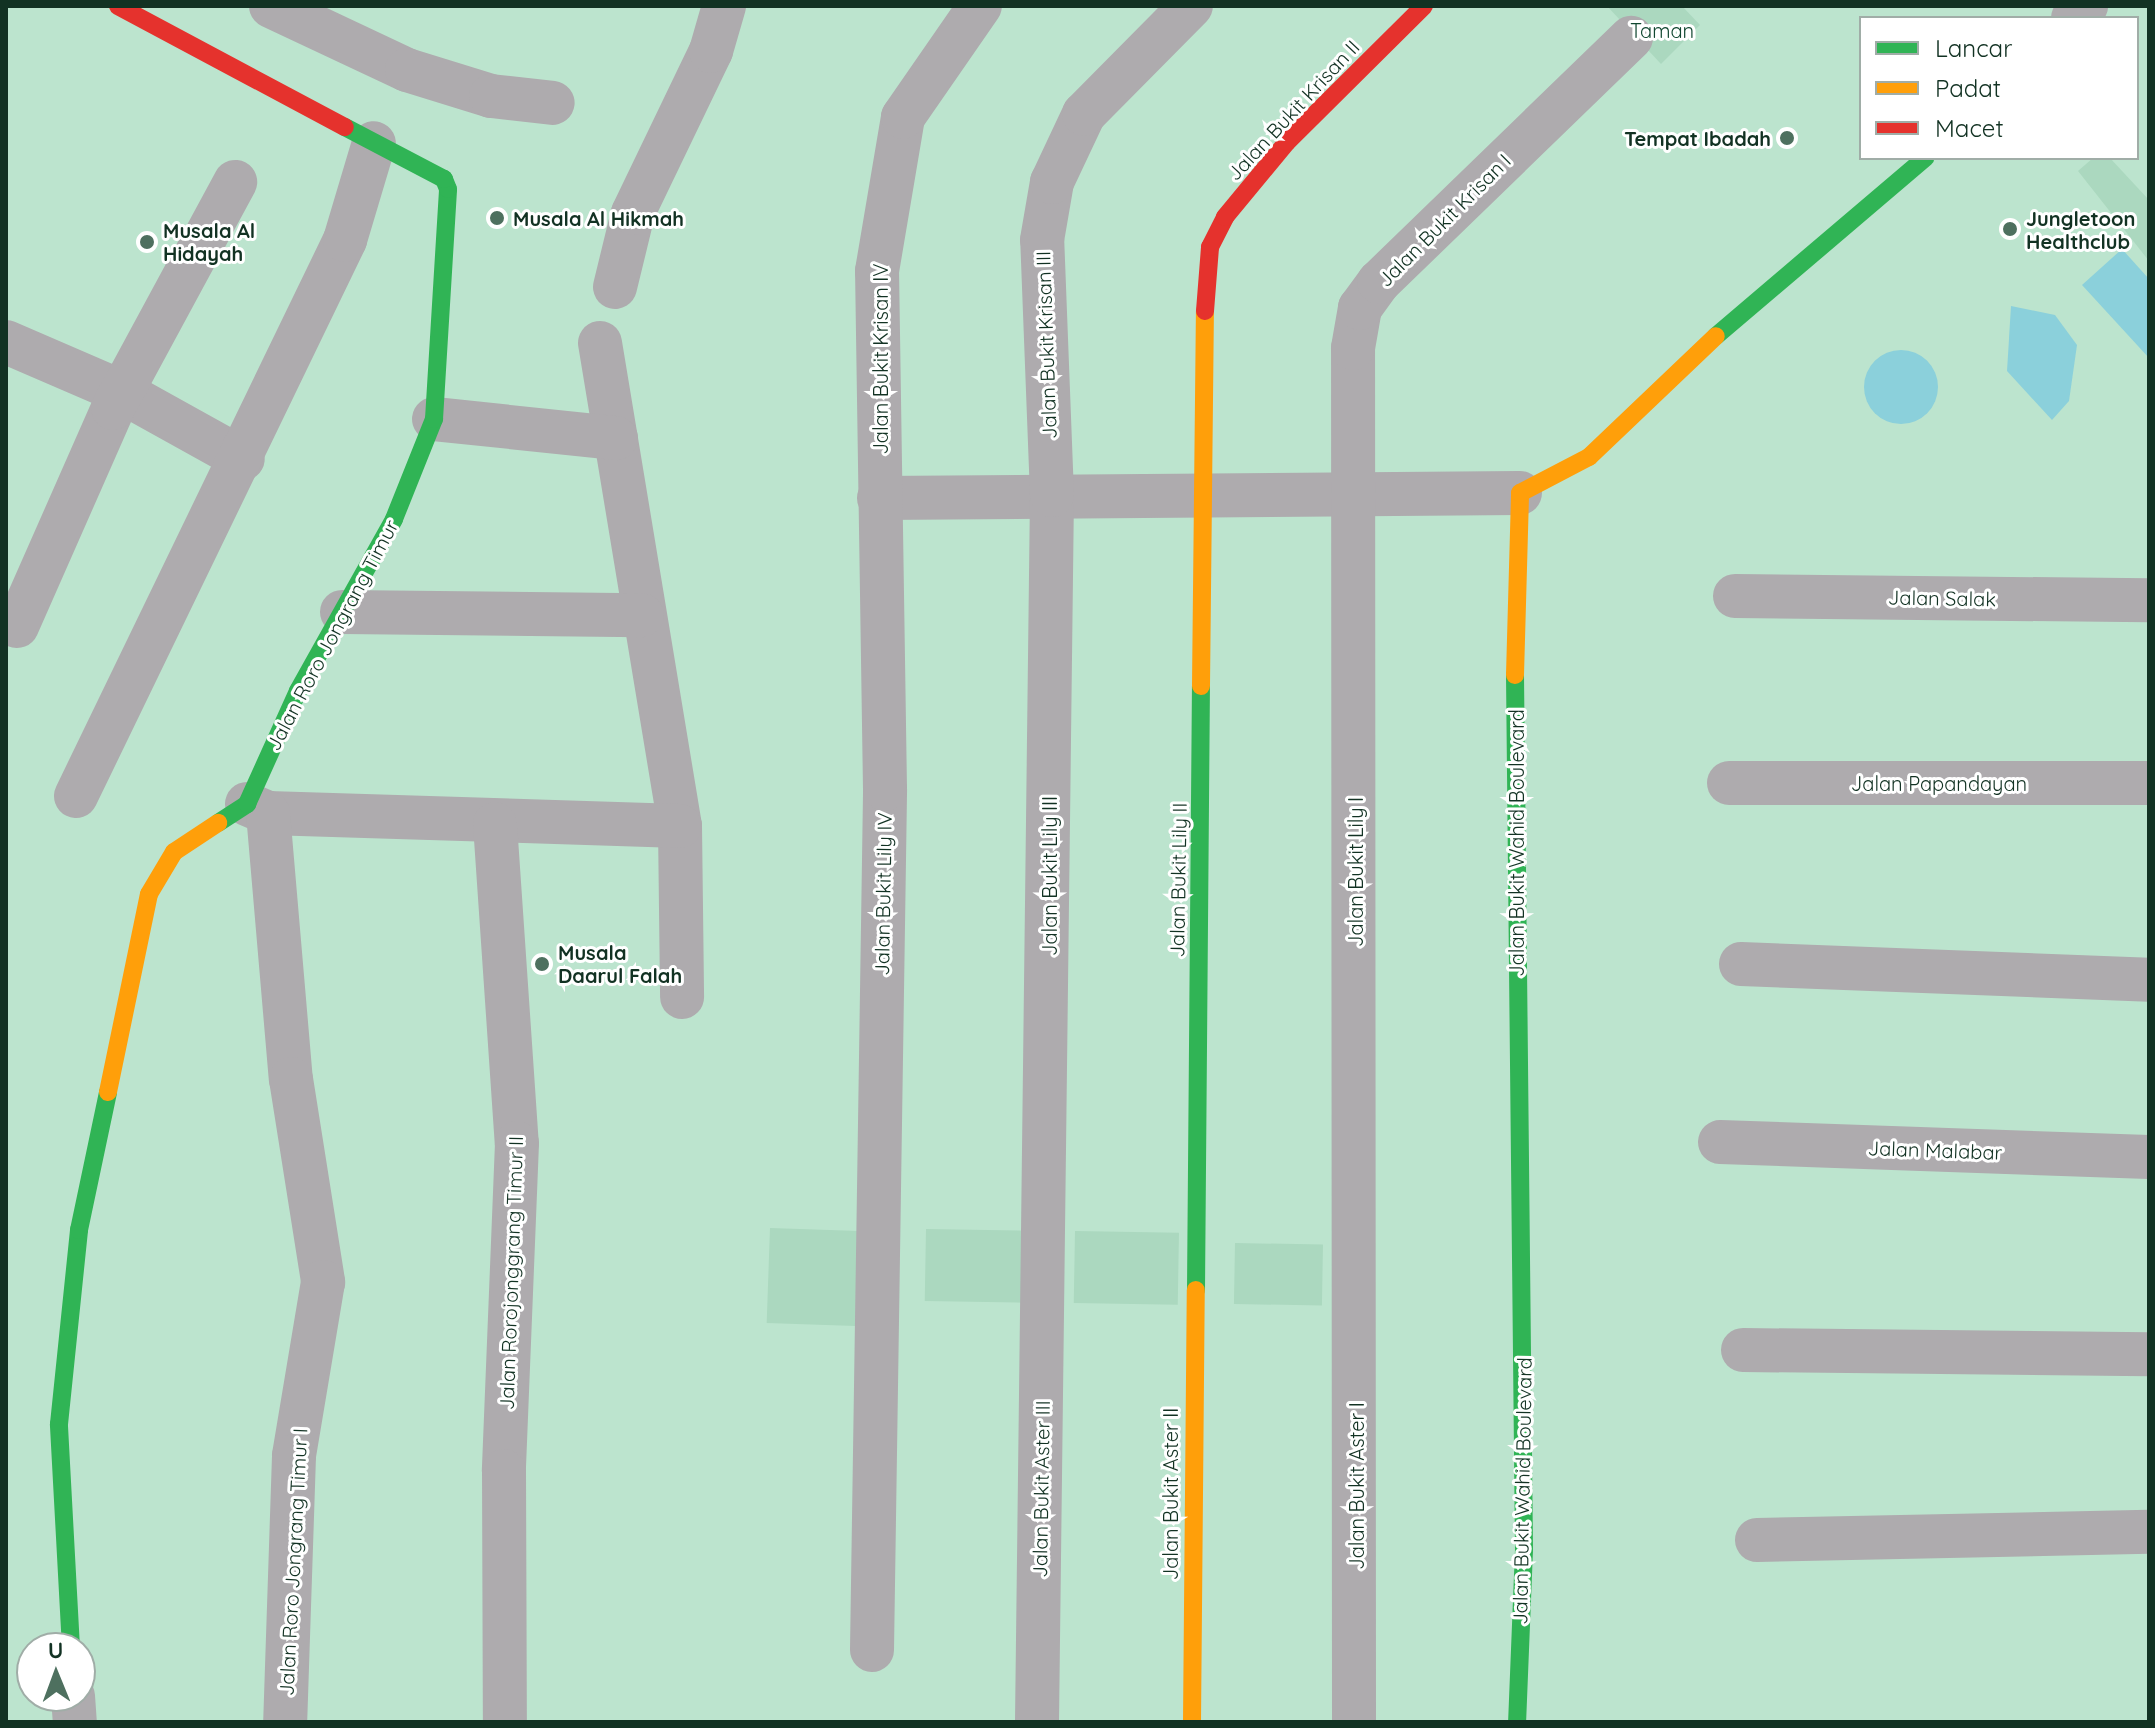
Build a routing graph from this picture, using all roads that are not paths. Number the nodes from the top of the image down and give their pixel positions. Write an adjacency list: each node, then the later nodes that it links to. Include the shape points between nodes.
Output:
1 (118, 6): 9 (street, Jalan Roro Jongrang Timur)
2 (271, 6): 8 (street, via 407,70 491,96)
3 (724, 6): 12 (street, via 711,51 633,213)
4 (980, 6): 23 (street, Jalan Bukit Krisan IV, via 903,117 877,271)
5 (1191, 6): 22 (street, Jalan Bukit Krisan III, via 1084,114 1052,182 1042,240)
6 (1424, 6): 20 (street, Jalan Bukit Krisan II, via 1287,142 1210,247)
7 (1631, 38): 21 (street, Jalan Bukit Krisan I, via 1360,308 1353,348)
8 (553, 103)
9 (374, 143): 16 (street, Jalan Roro Jongrang Timur, via 444,179 448,189); 18 (street, via 345,240)
10 (1923, 160): 19 (street, via 1721,331 1589,457)
11 (235, 182): 15 (street)
12 (615, 287)
13 (6, 342): 15 (street)
14 (600, 343): 17 (street)
15 (122, 392): 18 (street); 28 (street)
16 (434, 419): 17 (street); 26 (street, Jalan Roro Jongrang Timur, via 394,519)
17 (616, 438): 27 (street)
18 (243, 459): 31 (street)
19 (1520, 493): 21 (street); 54 (street, Jalan Bukit Wahid Boulevard, via 1514,622 1524,1550)
20 (1204, 494): 21 (street); 22 (street); 42 (street, Jalan Bukit Lily II)
21 (1355, 494): 40 (street, Jalan Bukit Lily I)
22 (1052, 495): 23 (street); 41 (street, Jalan Bukit Lily III)
23 (879, 498): 48 (street, Jalan Bukit Lily IV, via 885,789)
24 (1735, 596): 25 (street, Jalan Salak)
25 (2149, 600)
26 (342, 612): 27 (street); 32 (street, Jalan Roro Jongrang Timur)
27 (642, 615): 34 (street)
28 (17, 626)
29 (1729, 783): 30 (street, Jalan Papandayan)
30 (2149, 783)
31 (76, 796)
32 (258, 808): 33 (street); 47 (street, via 174,852 155,881 79,1230 59,1424); 49 (street, Jalan Roro Jongrang Timur I, via 291,1079 310,1164 323,1282 294,1456)
33 (495, 824): 34 (street); 50 (street, Jalan Rorojonggrang Timur II, via 517,1143 504,1471)
34 (680, 826): 37 (street)
35 (1741, 964): 36 (street)
36 (2149, 980)
37 (682, 997)
38 (1720, 1142): 39 (street, Jalan Malabar)
39 (2149, 1157)
40 (1358, 1250): 53 (street, Jalan Bukit Aster I)
41 (1046, 1256): 51 (street, Jalan Bukit Aster III)
42 (1194, 1266): 52 (street, Jalan Bukit Aster II)
43 (1743, 1350): 44 (street)
44 (2149, 1354)
45 (2149, 1532): 46 (street)
46 (1757, 1540)
47 (70, 1632)
48 (872, 1650)
49 (285, 1722)
50 (505, 1722)
51 (1037, 1722)
52 (1192, 1722)
53 (1354, 1722)
54 (1517, 1722)

